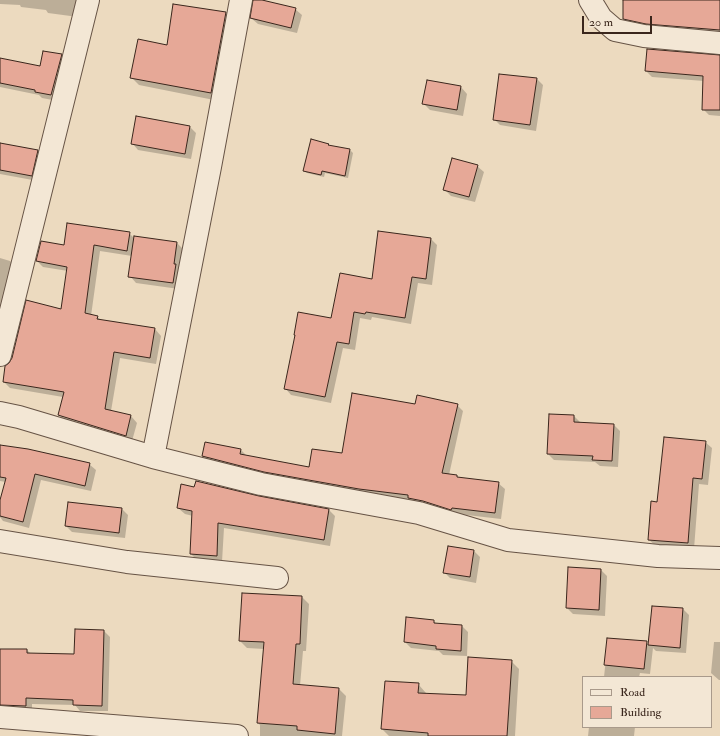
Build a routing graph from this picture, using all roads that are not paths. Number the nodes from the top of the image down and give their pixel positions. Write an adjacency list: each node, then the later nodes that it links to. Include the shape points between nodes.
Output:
1 (88, 0): 5 (street)
2 (241, 0): 7 (street)
3 (590, 0): 4 (street, via 601,18 616,30 644,36)
4 (720, 43)
5 (0, 355)
6 (0, 413): 7 (street)
7 (153, 457): 9 (street, via 261,484 419,514 508,540 658,556)
8 (0, 541): 10 (street, via 127,562)
9 (720, 558)
10 (277, 578)
11 (0, 717): 12 (street)
12 (237, 736)

